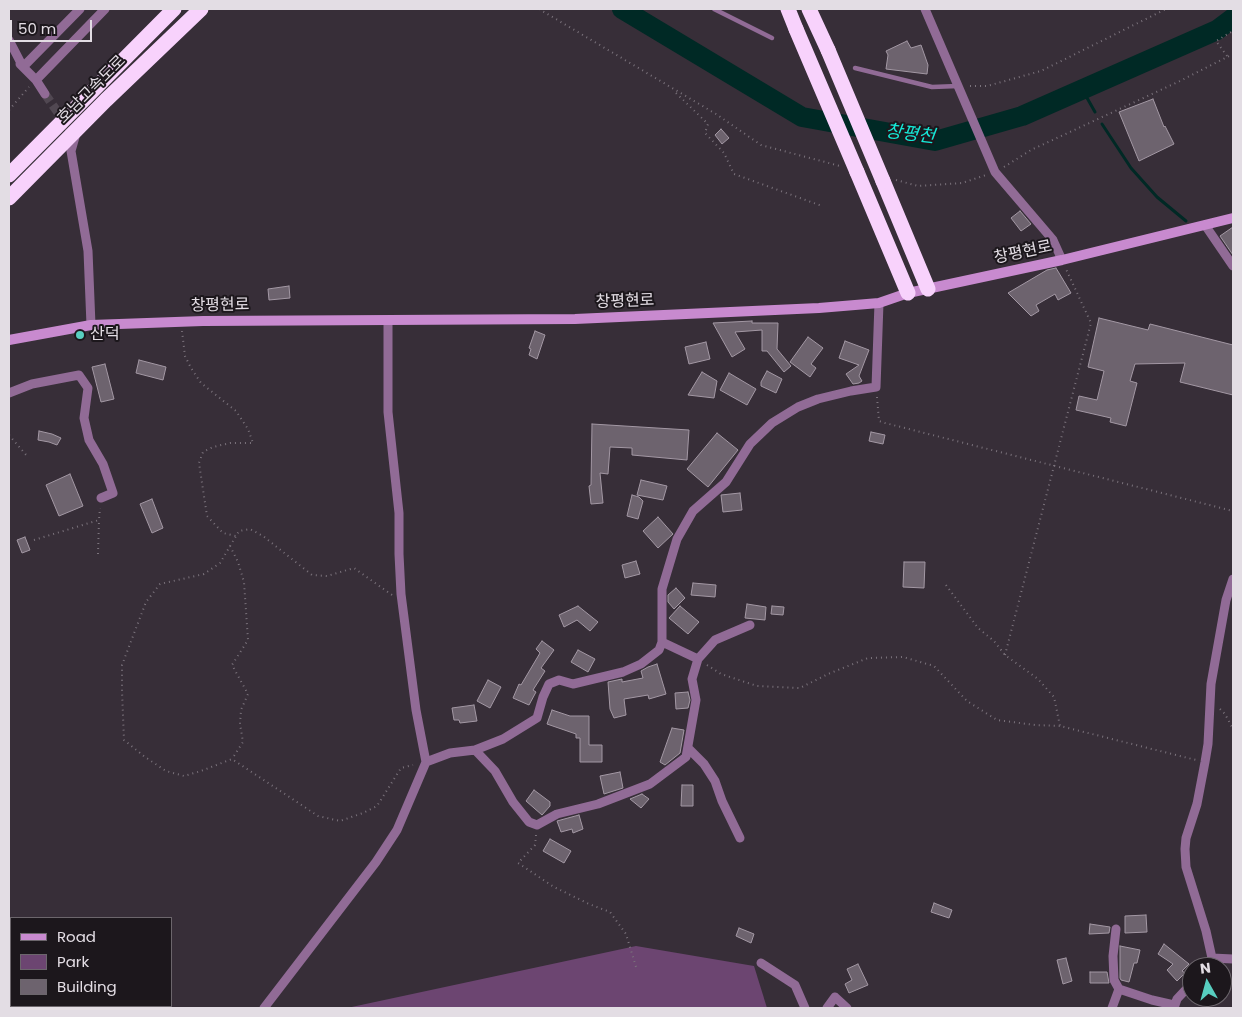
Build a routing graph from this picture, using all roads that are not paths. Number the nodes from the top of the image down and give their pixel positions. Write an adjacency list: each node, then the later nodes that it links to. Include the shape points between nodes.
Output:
1 (80, 9): 12 (street)
2 (106, 9): 14 (street)
3 (174, 9): 18 (highway, 호남고속도로)
4 (200, 9): 19 (highway, 호남고속도로)
5 (714, 9): 9 (lane)
6 (788, 9): 25 (highway, bridge, via 850,169)
7 (809, 9): 24 (highway, bridge, via 886,180)
8 (925, 9): 15 (street)
9 (772, 38)
10 (9, 40): 12 (street)
11 (9, 53): 12 (street)
12 (22, 67): 14 (street)
13 (855, 68): 15 (lane, via 932,87)
14 (36, 80): 16 (street)
15 (958, 86): 22 (street, via 994,168 1053,240)
16 (45, 94)
17 (75, 137): 28 (street, via 71,151 88,251)
18 (9, 175)
19 (9, 198)
20 (1233, 218): 21 (main road, 창평현로)
21 (1204, 225): 22 (main road, 창평현로); 23 (street)
22 (1062, 260): 24 (main road, 창평현로)
23 (1233, 266)
24 (928, 289): 25 (main road, 창평현로)
25 (908, 293): 26 (main road, 창평현로)
26 (879, 303): 27 (main road, 창평현로, via 575,319); 34 (street, via 876,387 798,406 750,444 726,482 693,511 676,539 662,589)
27 (388, 320): 28 (main road, 창평현로); 38 (street, via 388,412 399,513 402,602)
28 (91, 325): 29 (main road, 창평현로)
29 (9, 340)
30 (9, 393): 31 (street, via 32,384 79,375 88,388 84,418 90,440 113,493)
31 (101, 498)
32 (1233, 579): 41 (street, via 1226,600 1211,684 1205,762 1186,838 1190,882 1206,931)
33 (750, 625): 35 (street, via 715,640)
34 (662, 642): 35 (street); 37 (street, via 659,650 641,664 623,672 573,684 559,680 549,684 537,718 504,739)
35 (698, 659): 36 (street, via 692,679 696,700)
36 (688, 748): 37 (street, via 686,757 650,784 598,804 557,814 537,825 529,822 495,771); 39 (street, via 715,781)
37 (475, 750): 38 (street, via 450,753)
38 (426, 762): 46 (street, via 397,830 376,862)
39 (740, 838)
40 (1116, 929): 43 (street, via 1114,980)
41 (1209, 957)
42 (761, 963): 47 (street, via 795,985)
43 (1119, 989): 45 (street); 50 (street)
44 (1182, 994): 45 (street)
45 (1174, 1007)
46 (264, 1008)
47 (805, 1008)
48 (827, 1008): 49 (street, via 835,997)
49 (847, 1008)
50 (1112, 1008)

